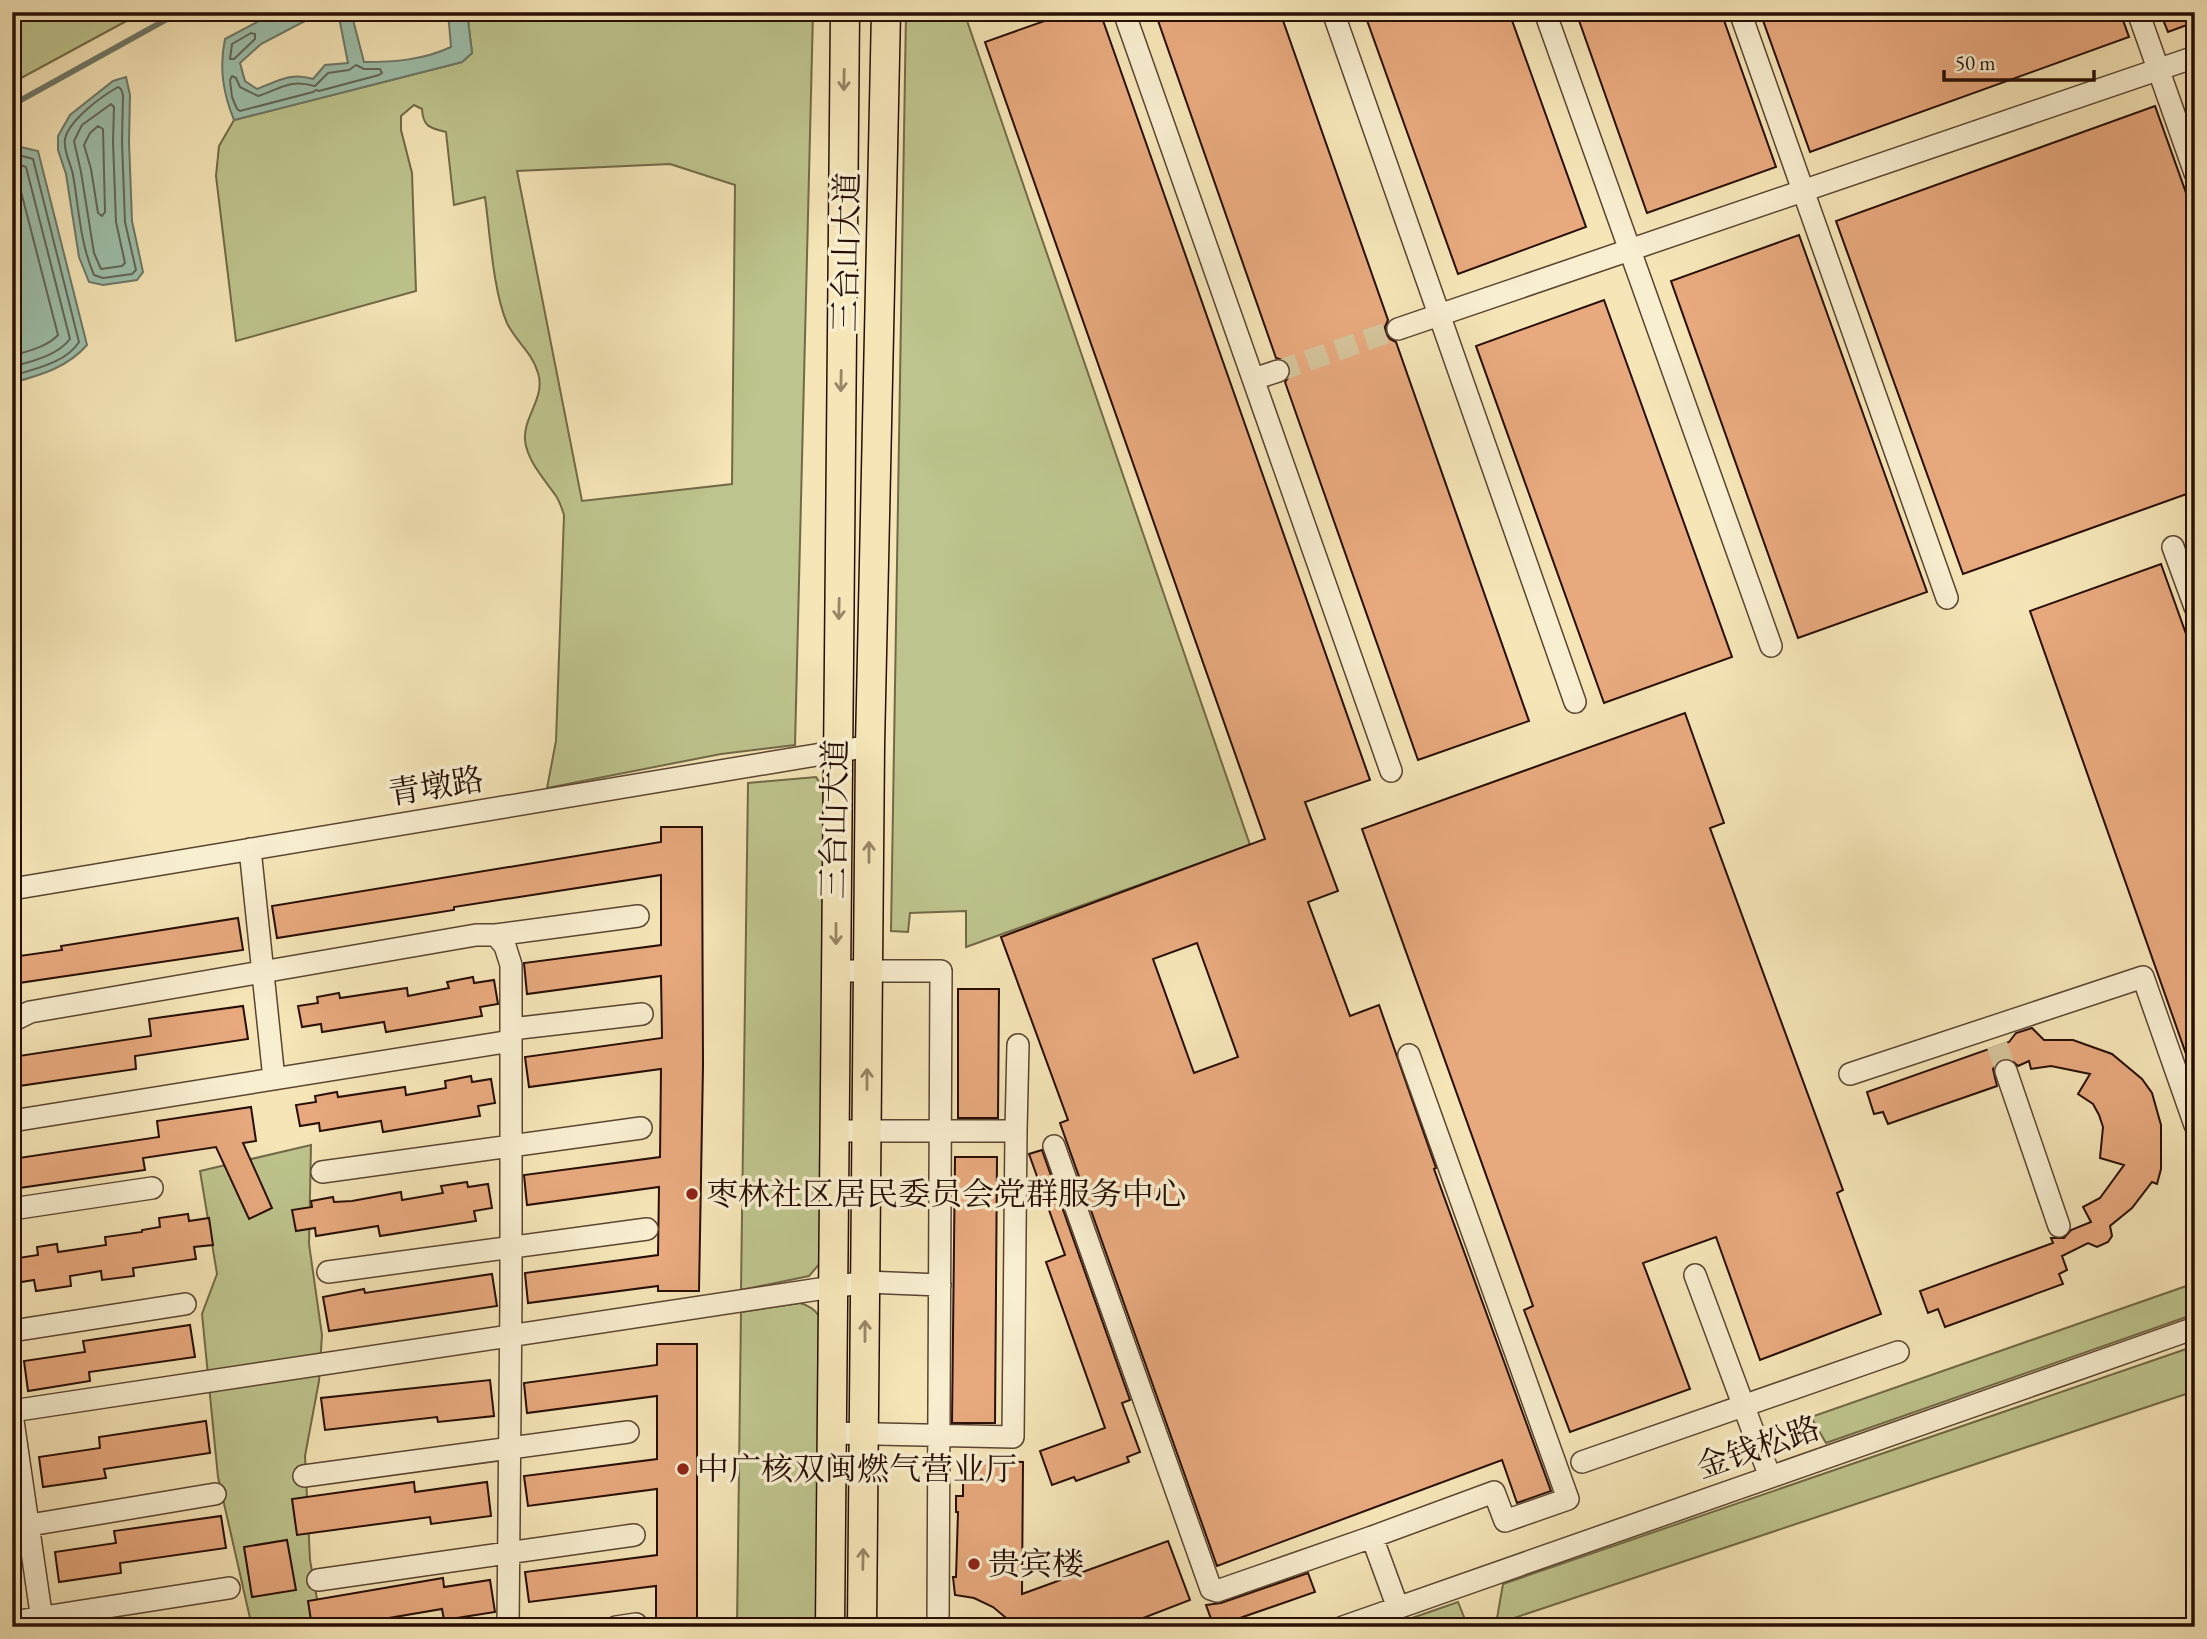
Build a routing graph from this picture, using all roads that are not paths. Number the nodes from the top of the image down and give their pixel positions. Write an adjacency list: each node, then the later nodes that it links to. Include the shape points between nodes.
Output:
1 (845, 12): 23 (main road, 三台山大道, one-way to 23)
2 (886, 12): 22 (main road, 三台山大道)
3 (1124, 12): 16 (street)
4 (1333, 12): 13 (street)
5 (1545, 12): 12 (street)
6 (1740, 12): 11 (street)
7 (2138, 12): 9 (street)
8 (2195, 57): 9 (street)
9 (2158, 69): 10 (street); 11 (street)
10 (2195, 173)
11 (1803, 190): 12 (street); 18 (street)
12 (1630, 250): 13 (street); 20 (street)
13 (1439, 315): 14 (street); 21 (street)
14 (1398, 329)
15 (1278, 371): 16 (street)
16 (1254, 379): 24 (street)
17 (2173, 547): 19 (street)
18 (1947, 598)
19 (2195, 607)
20 (1771, 646)
21 (1575, 702)
22 (870, 746): 23 (street, 青墩路); 31 (main road, 三台山大道, one-way to 22)
23 (838, 751): 25 (street, 青墩路); 30 (main road, 三台山大道, one-way to 30)
24 (1391, 771)
25 (250, 849): 26 (street, 青墩路); 29 (street)
26 (12, 889)
27 (638, 916): 28 (street)
28 (496, 935): 29 (street, via 476,934); 34 (street, via 511,965)
29 (263, 971): 33 (street, via 30,1012); 39 (street)
30 (836, 971): 31 (street); 43 (main road, 三台山大道)
31 (868, 971): 44 (main road, 三台山大道, one-way to 31); 45 (street, via 941,971)
32 (642, 1014): 34 (street)
33 (12, 1021)
34 (511, 1035): 39 (street); 47 (street)
35 (1017, 1045): 46 (street)
36 (1409, 1055): 78 (street, via 1568,1499 1505,1521 1494,1492)
37 (2006, 1071): 52 (street)
38 (1850, 1074): 41 (street, via 1994,1036 2143,977)
39 (274, 1079): 40 (street)
40 (12, 1121)
41 (2195, 1125)
42 (641, 1128): 47 (street)
43 (834, 1131): 44 (street); 59 (main road, 三台山大道)
44 (867, 1131): 45 (street); 57 (main road, 三台山大道)
45 (941, 1131): 46 (street); 58 (street)
46 (1016, 1131): 70 (street, via 1013,1437)
47 (512, 1146): 49 (street); 54 (street)
48 (1054, 1146): 78 (street, via 1211,1589 1217,1591)
49 (322, 1172)
50 (152, 1188): 51 (street)
51 (12, 1209)
52 (2059, 1226)
53 (647, 1229): 54 (street)
54 (512, 1247): 55 (street); 63 (street)
55 (328, 1272)
56 (1695, 1275): 65 (street)
57 (866, 1282): 58 (street); 59 (street); 69 (main road, 三台山大道, one-way to 57)
58 (940, 1285): 70 (street)
59 (833, 1287): 63 (street); 68 (main road, 三台山大道)
60 (185, 1304): 62 (street)
61 (2195, 1328): 74 (street, 金钱松路)
62 (12, 1331)
63 (512, 1335): 66 (street); 71 (street)
64 (1898, 1352): 65 (street)
65 (1743, 1406): 72 (street); 74 (street)
66 (12, 1412): 76 (street)
67 (628, 1432): 71 (street)
68 (832, 1433): 69 (street); 86 (main road, 三台山大道)
69 (864, 1434): 70 (street); 87 (main road, 三台山大道, one-way to 69)
70 (939, 1435): 88 (street)
71 (511, 1448): 73 (street); 79 (street)
72 (1581, 1462)
73 (304, 1476)
74 (1770, 1477): 82 (street, 金钱松路)
75 (215, 1494): 76 (street)
76 (20, 1527): 84 (street)
77 (634, 1535): 79 (street)
78 (1372, 1537): 82 (street)
79 (509, 1553): 80 (street); 85 (street)
80 (318, 1580)
81 (229, 1588): 84 (street)
82 (1398, 1608): 89 (street, 金钱松路)
83 (12, 1622): 84 (street)
84 (42, 1622)
85 (508, 1627)
86 (830, 1627)
87 (863, 1627)
88 (938, 1627)
89 (1343, 1627)

